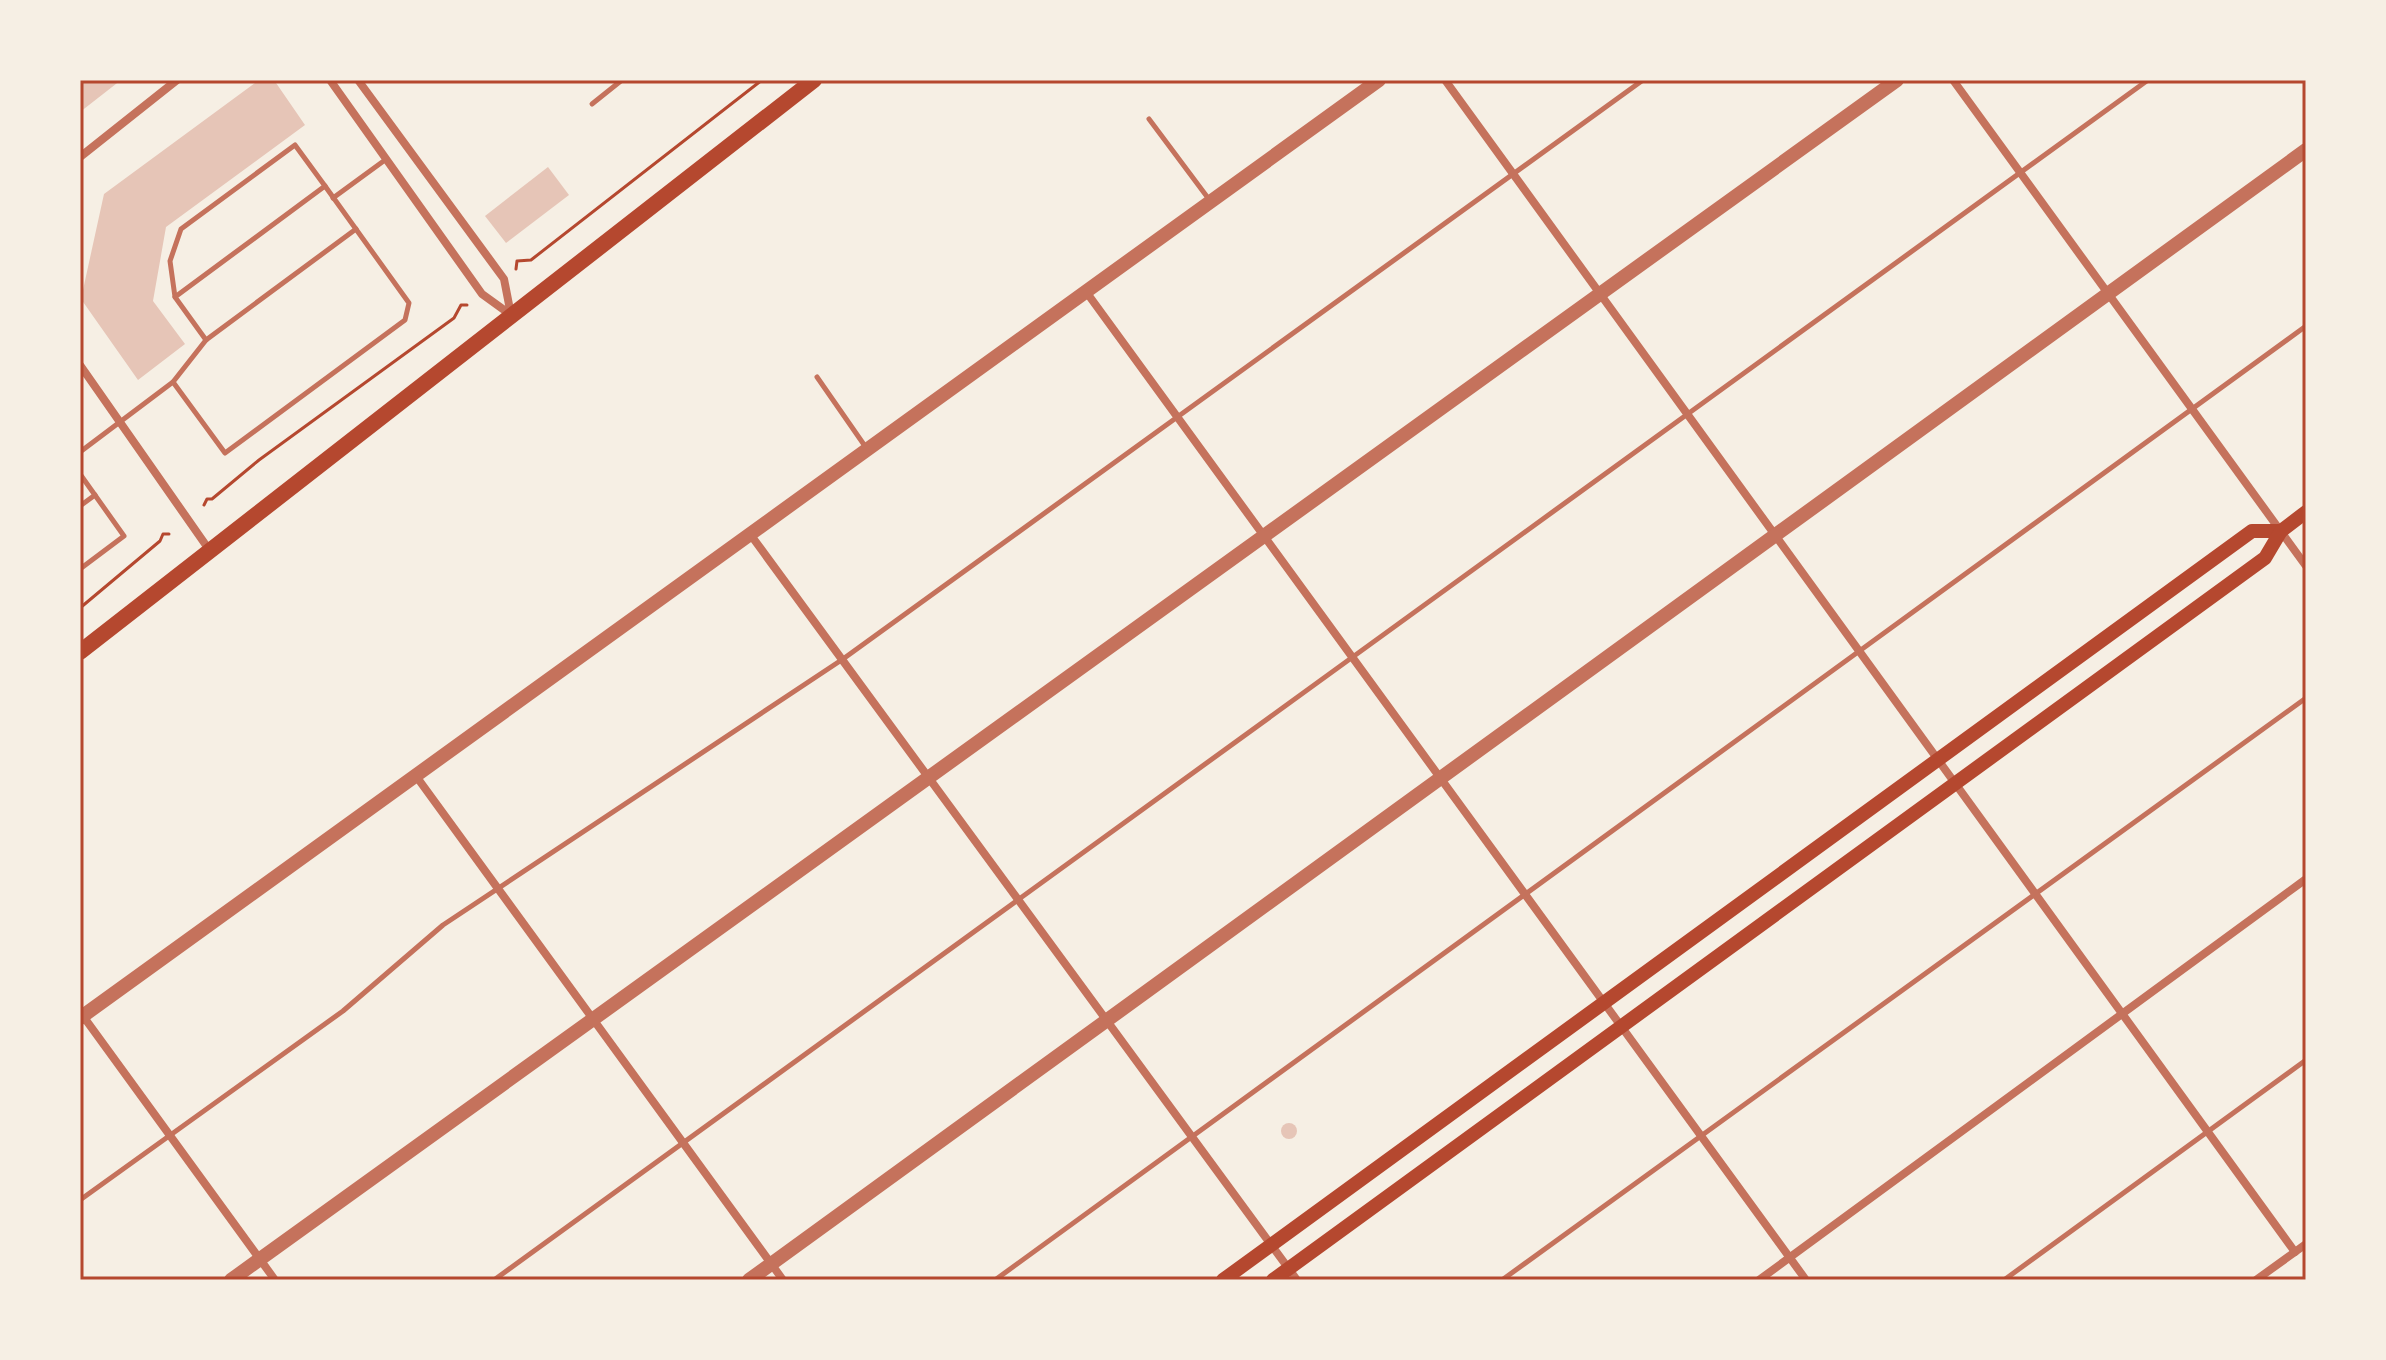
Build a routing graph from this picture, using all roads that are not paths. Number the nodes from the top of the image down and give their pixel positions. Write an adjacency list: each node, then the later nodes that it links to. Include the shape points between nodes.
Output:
1 (177, 80): 15 (street)
2 (330, 80): 16 (street)
3 (358, 80): 27 (street, via 504,279)
4 (622, 80): 12 (lane)
5 (814, 80): 27 (main road)
6 (1379, 80): 21 (street)
7 (1445, 80): 18 (street)
8 (1643, 80): 18 (lane)
9 (1897, 80): 25 (street)
10 (1953, 80): 17 (street)
11 (2148, 80): 17 (lane)
12 (592, 104)
13 (1149, 119): 21 (lane)
14 (2306, 150): 23 (street)
15 (80, 157)
16 (385, 160): 20 (lane); 27 (street, via 482,294)
17 (2020, 173): 23 (street); 34 (lane)
18 (1513, 175): 25 (street); 35 (lane)
19 (325, 186): 20 (lane); 26 (lane); 26 (lane, via 295,145 181,229 170,261)
20 (333, 198): 22 (lane)
21 (1211, 202): 24 (street)
22 (356, 229): 29 (lane); 32 (lane, via 409,303 405,320 225,453)
23 (2107, 292): 33 (street); 45 (street)
24 (1087, 293): 35 (street); 37 (street)
25 (1599, 296): 34 (street); 46 (street)
26 (175, 297): 29 (lane)
27 (511, 316): 47 (main road)
28 (2306, 326): 33 (lane)
29 (206, 340): 32 (lane)
30 (80, 365): 36 (street)
31 (817, 377): 37 (lane)
32 (173, 382): 36 (lane)
33 (2191, 407): 43 (street); 50 (lane)
34 (1687, 417): 45 (street); 52 (lane)
35 (1178, 419): 46 (street); 53 (lane)
36 (120, 422): 38 (lane); 47 (street)
37 (867, 450): 44 (street)
38 (80, 452)
39 (80, 474): 40 (lane)
40 (95, 495): 41 (lane); 49 (lane, via 124,536)
41 (80, 506)
42 (2306, 512): 43 (main road)
43 (2281, 531): 48 (street); 55 (main road, via 2252,531); 59 (main road, via 2265,558)
44 (750, 534): 53 (street); 56 (street)
45 (1774, 536): 50 (street); 57 (street)
46 (1265, 539): 52 (street); 58 (street)
47 (210, 551): 51 (main road)
48 (2306, 566)
49 (80, 569)
50 (1857, 651): 55 (street); 63 (lane)
51 (80, 652)
52 (1352, 657): 57 (street); 64 (lane)
53 (843, 659): 58 (street); 61 (lane)
54 (2306, 698): 62 (lane)
55 (1937, 760): 59 (street); 65 (main road)
56 (416, 776): 61 (street); 67 (street)
57 (1440, 779): 63 (street); 69 (street)
58 (929, 780): 64 (street); 68 (street)
59 (1954, 784): 62 (street); 70 (main road)
60 (2306, 879): 66 (street)
61 (497, 888): 68 (street); 73 (lane, via 443,925 343,1011)
62 (2035, 895): 66 (street); 74 (lane)
63 (1526, 896): 65 (street); 75 (lane)
64 (1016, 900): 69 (street); 76 (lane)
65 (1604, 1003): 70 (street); 79 (main road)
66 (2121, 1012): 72 (street); 81 (street)
67 (82, 1017): 73 (street)
68 (593, 1020): 76 (street); 82 (street)
69 (1105, 1021): 75 (street); 83 (street)
70 (1621, 1026): 74 (street); 84 (main road)
71 (2306, 1060): 72 (lane)
72 (2208, 1131): 80 (street); 96 (lane)
73 (170, 1136): 77 (lane); 82 (street)
74 (1701, 1136): 81 (street); 93 (lane)
75 (1191, 1138): 79 (street); 90 (lane)
76 (682, 1142): 83 (street); 87 (lane)
77 (80, 1200)
78 (2306, 1244): 80 (street)
79 (1271, 1245): 84 (street); 91 (main road)
80 (2295, 1252): 97 (street)
81 (1790, 1258): 94 (street); 95 (street)
82 (260, 1259): 85 (street); 86 (street)
83 (771, 1264): 88 (street); 89 (street)
84 (1293, 1274): 92 (main road)
85 (231, 1280)
86 (275, 1280)
87 (494, 1280)
88 (749, 1280)
89 (783, 1280)
90 (995, 1280)
91 (1223, 1280)
92 (1273, 1280)
93 (1502, 1280)
94 (1759, 1280)
95 (1806, 1280)
96 (2004, 1280)
97 (2256, 1280)

